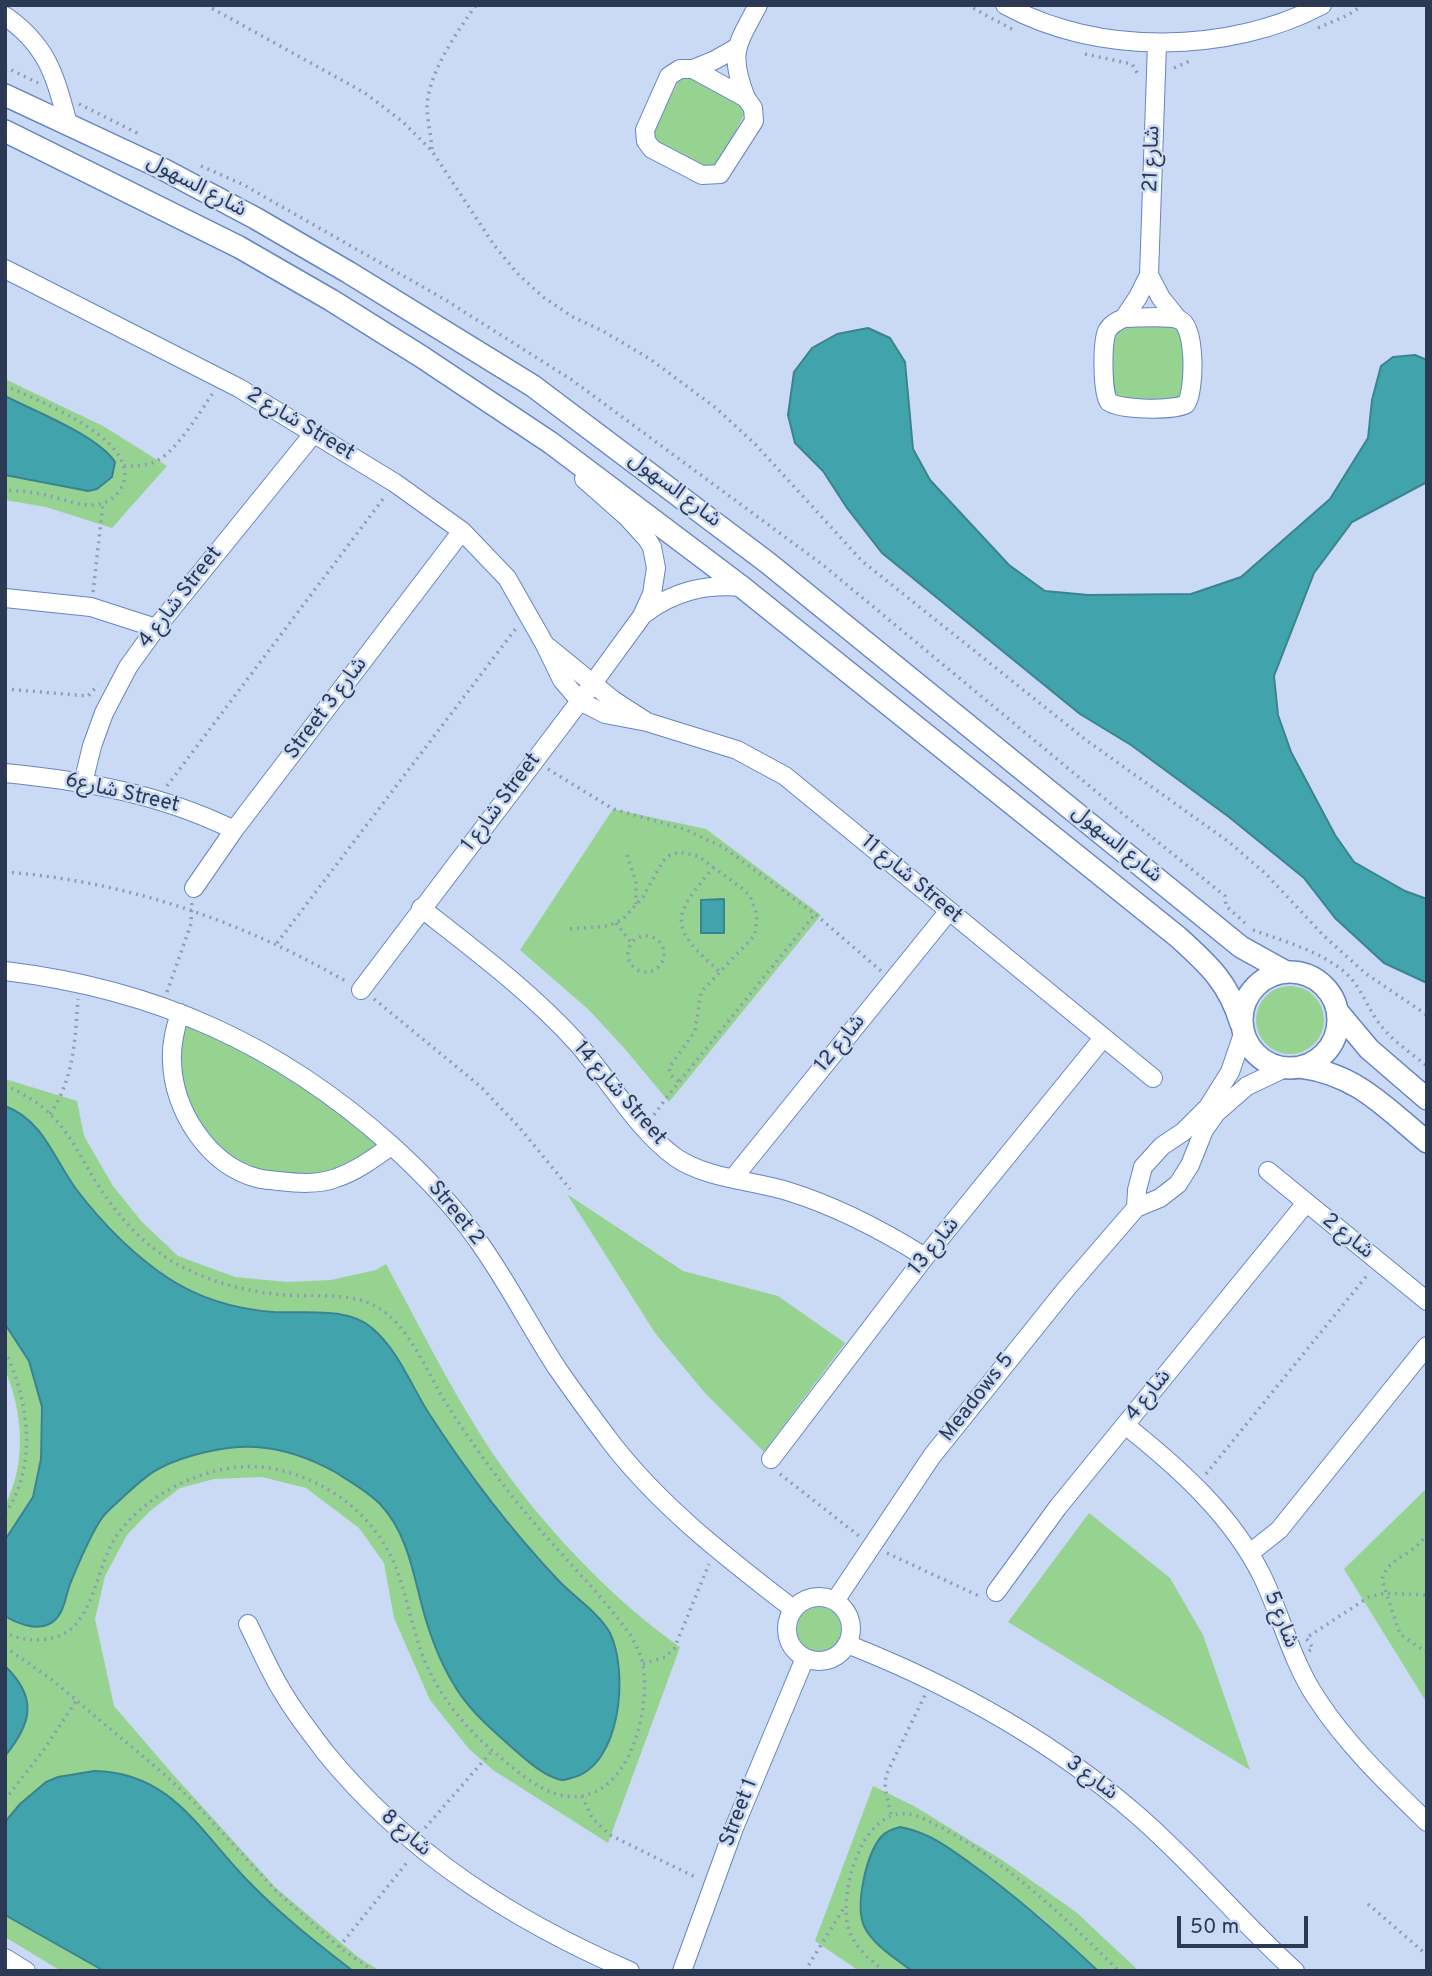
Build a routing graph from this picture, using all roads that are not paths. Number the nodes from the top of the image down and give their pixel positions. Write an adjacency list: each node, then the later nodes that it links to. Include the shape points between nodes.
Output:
1 (758, 5): 6 (street)
2 (1005, 5): 5 (street, via 1087,34)
3 (1322, 5): 5 (street, via 1260,30 1209,41)
4 (5, 16): 10 (street, via 37,43 49,62)
5 (1157, 44): 13 (street, شارع 21)
6 (736, 48): 7 (street); 9 (street)
7 (693, 69): 9 (street); 9 (street, via 680,69 668,76 645,130 652,149 702,175 720,174 754,121)
8 (5, 95): 10 (main road, شارع السهول)
9 (746, 98)
10 (68, 124): 16 (main road, شارع السهول, via 159,167 348,272 533,386)
11 (5, 131): 18 (main road, شارع السهول, via 239,247 422,356)
12 (5, 269): 17 (street, شارع 2 Street, via 239,388)
13 (1149, 275): 14 (street, شارع 21); 15 (street, شارع 21)
14 (1124, 318): 15 (street); 15 (street, شارع 21, via 1111,326 1105,339 1106,397 1119,407 1174,408 1186,404 1192,393 1191,335)
15 (1178, 318)
16 (593, 430): 18 (main road, via 552,409 540,409 534,420); 36 (main road, شارع السهول, via 768,563 1241,947)
17 (314, 433): 20 (street, شارع 2 Street); 24 (street, شارع 4 Street)
18 (551, 443): 19 (main road, شارع السهول)
19 (572, 458): 21 (main road, شارع السهول); 23 (street, via 581,476 652,547 654,586)
20 (462, 531): 25 (street, شارع 2 Street, via 506,578); 31 (street, Street شارع 3)
21 (742, 587): 23 (street, via 696,588); 40 (main road, شارع السهول, via 1209,964 1233,1000)
22 (5, 598): 24 (street, via 91,607)
23 (645, 609): 26 (street, شارع 1 Street)
24 (156, 628): 30 (street, شارع 4 Street, via 128,667 104,713)
25 (544, 642): 26 (street, شارع 2 Street); 27 (street, شارع 2 Street, via 562,680)
26 (593, 684): 27 (street, شارع 1 Street); 28 (street, شارع 11 Street)
27 (580, 701): 28 (street, شارع 11 Street, via 605,713); 33 (street, شارع 1 Street)
28 (647, 722): 34 (street, شارع 11 Street, via 737,750 770,766)
29 (5, 773): 30 (street, شارع6 Street)
30 (83, 783): 31 (street, شارع6 Street, via 184,807)
31 (234, 830): 32 (street, Street شارع 3)
32 (194, 888)
33 (421, 908): 37 (street, شارع 1 Street); 50 (street, شارع 14 Street, via 548,1014 661,1145 686,1163)
34 (949, 911): 41 (street, شارع 11 Street); 50 (street, شارع 12)
35 (5, 971): 39 (street, Street 2, via 80,982)
36 (1286, 972): 38 (main road, via 1314,978 1333,998); 40 (main road, via 1271,975 1248,995)
37 (360, 990)
38 (1338, 1012): 42 (main road, via 1330,1047 1314,1062); 44 (main road, via 1363,1044)
39 (180, 1013): 47 (street, Street 2, via 294,1070 359,1116); 47 (street, via 174,1035 174,1084 184,1113 203,1143 227,1164 257,1178 302,1184 335,1179)
40 (1242, 1029): 42 (main road, via 1259,1058); 45 (street, via 1238,1054 1220,1090)
41 (1103, 1038): 43 (street, شارع 11 Street); 55 (street, شارع 13)
42 (1293, 1068): 46 (main road, via 1349,1080); 48 (street, Meadows 5, via 1247,1086 1231,1098 1204,1130)
43 (1153, 1078)
44 (1427, 1098)
45 (1174, 1139): 48 (street); 51 (street, via 1151,1173)
46 (1427, 1142)
47 (391, 1146): 63 (street, Street 2, via 439,1190 477,1238 558,1368 614,1447 716,1548)
48 (1194, 1155): 52 (street, Meadows 5, via 1178,1184)
49 (1269, 1171): 53 (street, شارع 2)
50 (734, 1177): 55 (street, شارع 14 Street, via 840,1211)
51 (1138, 1182): 52 (street); 54 (street)
52 (1160, 1198): 54 (street, Meadows 5)
53 (1306, 1203): 56 (street, شارع 2); 58 (street, شارع 4)
54 (1136, 1208): 62 (street, Meadows 5, via 932,1456)
55 (925, 1257): 59 (street, شارع 13)
56 (1427, 1301)
57 (1427, 1346): 60 (street, via 1279,1530)
58 (1125, 1425): 60 (street, شارع 5, via 1196,1486); 61 (street, شارع 4)
59 (771, 1459)
60 (1250, 1553): 67 (street, شارع 5, via 1316,1699)
61 (996, 1592)
62 (835, 1601): 63 (street, via 813,1597); 65 (street, via 848,1615 851,1635)
63 (793, 1609): 66 (street, via 787,1636)
64 (248, 1624): 70 (street, شارع 8, via 282,1692 310,1732 365,1797 416,1845 517,1915)
65 (847, 1644): 66 (street, via 829,1659); 72 (street, شارع 3, via 932,1681 1018,1728 1098,1784 1137,1814)
66 (805, 1658): 71 (street, Street 1, via 756,1771)
67 (1427, 1822)
68 (5, 1958): 69 (street)
69 (26, 1971)
70 (630, 1971)
71 (682, 1971)
72 (1295, 1971)

